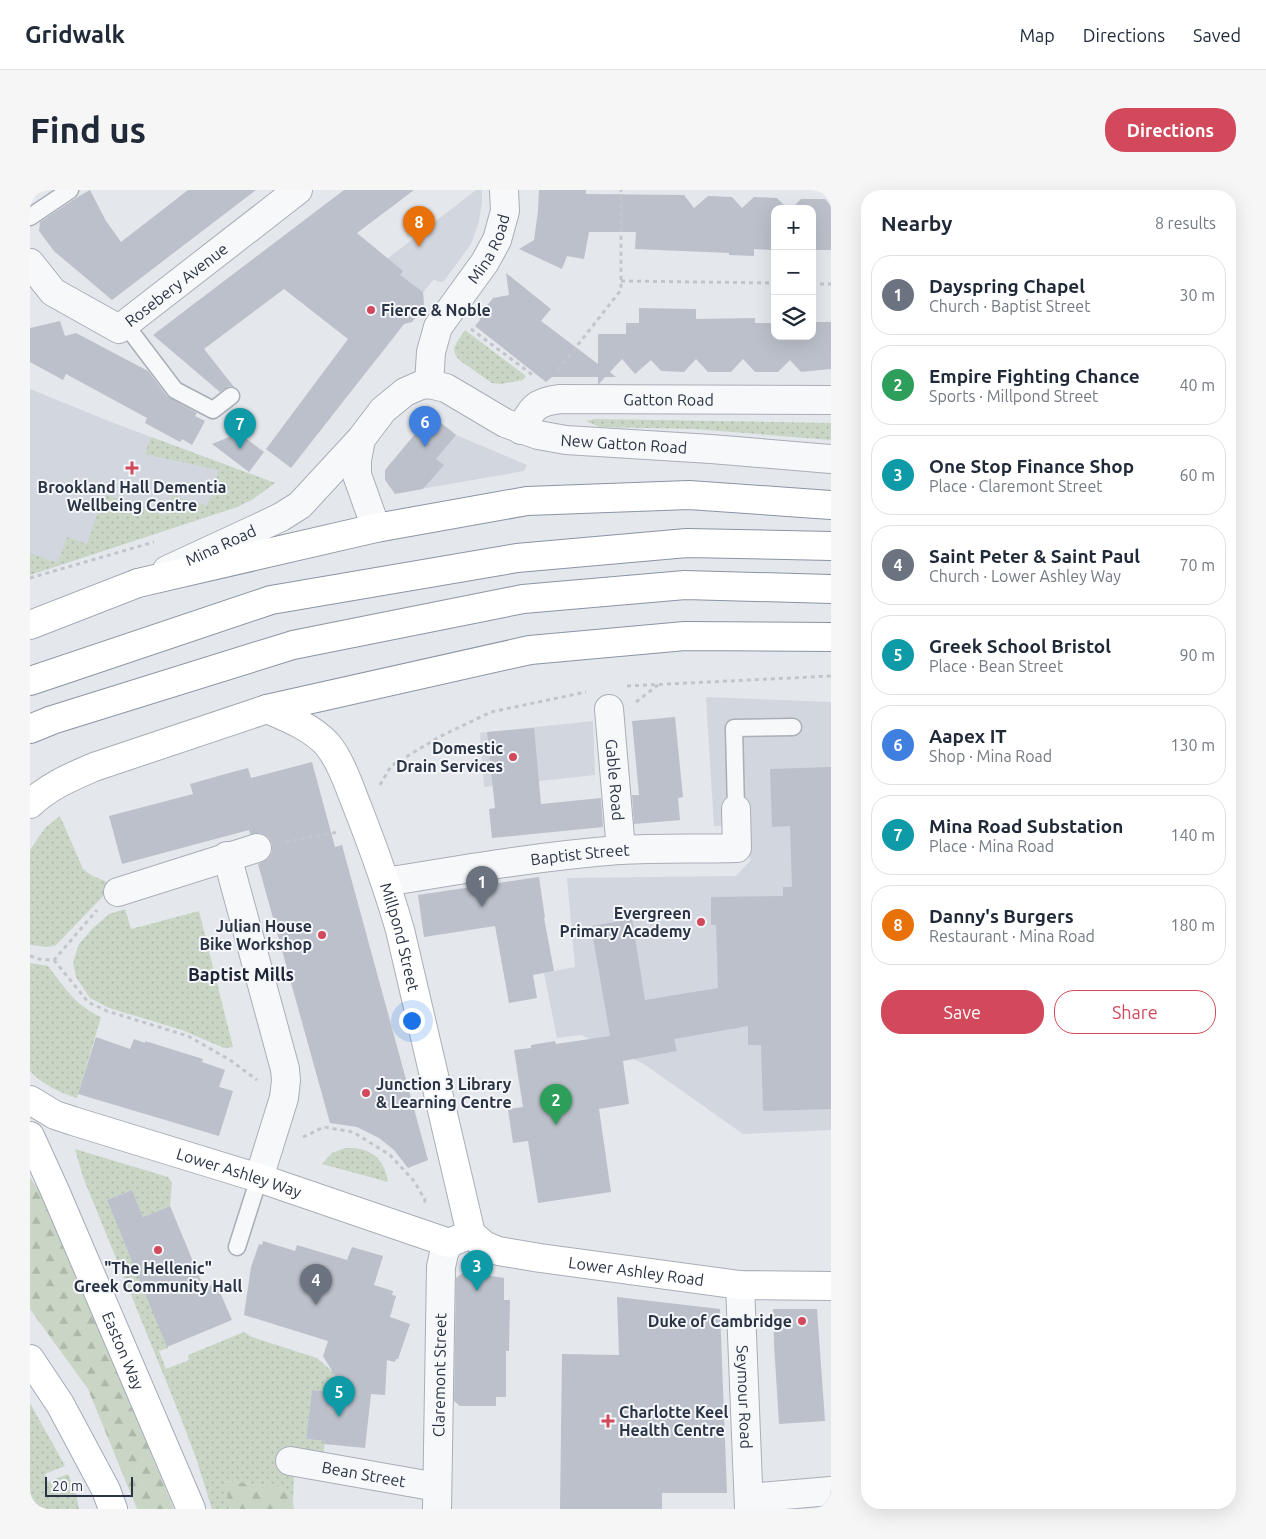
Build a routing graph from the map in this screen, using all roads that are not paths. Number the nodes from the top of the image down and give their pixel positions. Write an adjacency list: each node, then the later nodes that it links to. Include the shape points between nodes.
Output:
1 (70, 190): 4 (lane)
2 (298, 190): 6 (street, Rosebery Avenue)
3 (504, 190): 7 (street, Mina Road, via 504,220 498,240 438,327 431,352)
4 (30, 217)
5 (30, 263): 6 (street, Rosebery Avenue, via 53,292 119,329)
6 (125, 324): 8 (lane, via 175,390 212,410)
7 (429, 384): 10 (street, New Gatton Road, via 446,388); 11 (street, Mina Road, via 398,397 383,410)
8 (232, 396)
9 (831, 400): 10 (street, Gatton Road, via 549,400 530,412)
10 (521, 430): 12 (street, New Gatton Road, via 566,440)
11 (361, 439): 14 (street, Mina Road, via 357,474); 16 (street, Mina Road, via 308,498 292,510)
12 (831, 459)
13 (831, 505): 14 (main road, via 689,495 527,502)
14 (376, 528): 16 (main road)
15 (831, 546): 20 (main road, via 687,543 507,559 271,600)
16 (138, 583): 18 (main road)
17 (831, 589): 24 (main road, via 685,585 523,599 293,645)
18 (30, 625)
19 (831, 637): 21 (main road, via 685,636 530,650)
20 (30, 681)
21 (267, 709): 25 (main road, via 69,777); 30 (main road, Millpond Street, via 301,724 326,744 335,756)
22 (609, 709): 28 (street, Gable Road)
23 (793, 727): 26 (lane, via 734,728)
24 (30, 729)
25 (30, 804)
26 (736, 809): 28 (street, Baptist Street, via 737,848)
27 (257, 848): 29 (street)
28 (621, 850): 30 (street, Baptist Street, via 511,861)
29 (227, 856): 31 (street); 34 (street, via 285,1069 286,1089)
30 (386, 882): 35 (main road, Millpond Street, via 400,930)
31 (118, 892)
32 (30, 1100): 34 (main road, Lower Ashley Way, via 73,1121)
33 (30, 1136): 45 (main road, Easton Way)
34 (259, 1178): 35 (main road, Lower Ashley Way, via 418,1233); 36 (lane)
35 (460, 1239): 37 (main road, Lower Ashley Road, via 498,1251); 42 (street, Claremont Street, via 444,1253 441,1266)
36 (238, 1247)
37 (740, 1285): 38 (main road, Lower Ashley Road); 44 (street, Seymour Road)
38 (831, 1286)
39 (30, 1359): 43 (main road, via 60,1404)
40 (290, 1461): 42 (street, Bean Street)
41 (831, 1491): 44 (street)
42 (437, 1498)
43 (106, 1503)
44 (749, 1504)
45 (191, 1509)

